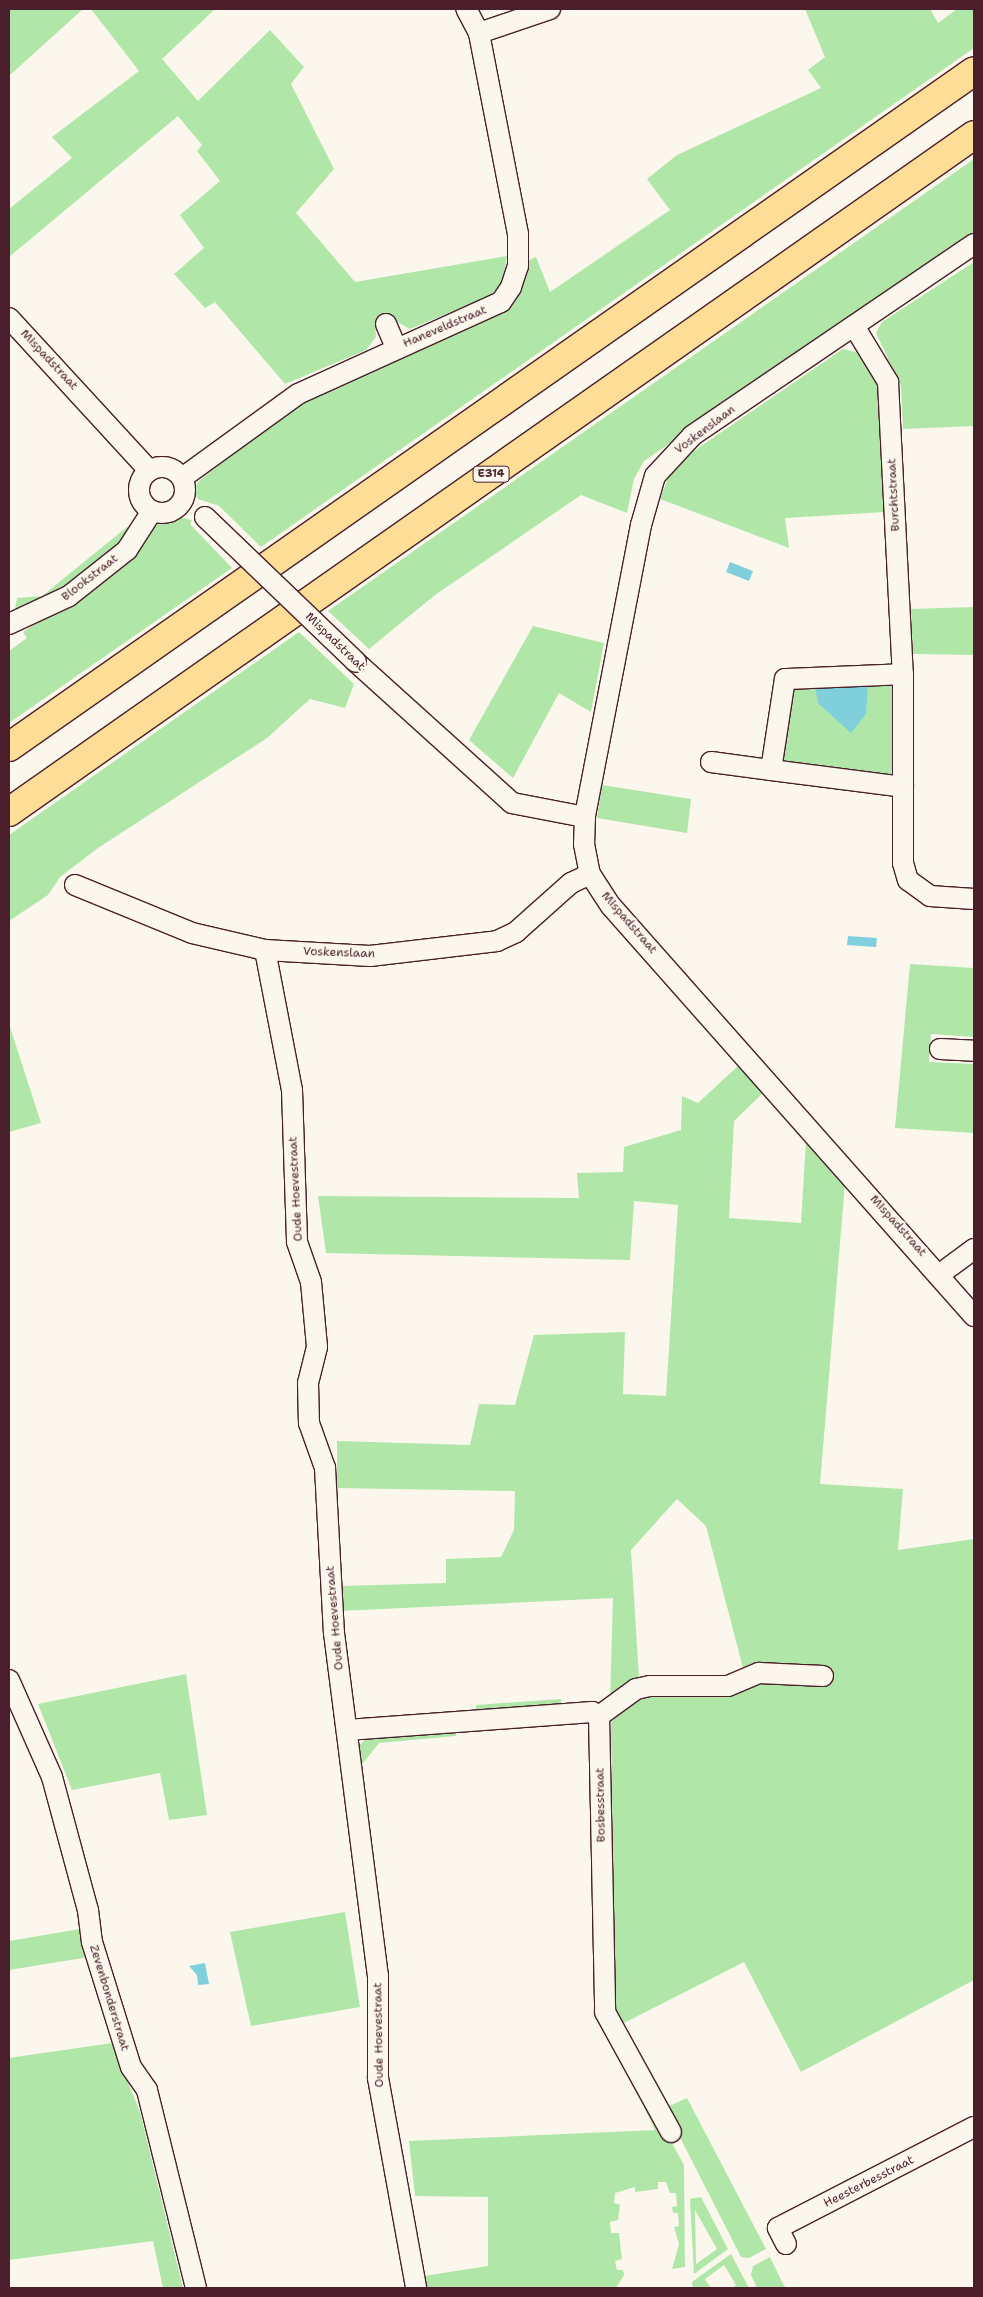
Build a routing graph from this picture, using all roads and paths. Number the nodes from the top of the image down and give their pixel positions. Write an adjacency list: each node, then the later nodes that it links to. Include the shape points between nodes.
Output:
1 (466, 9): 3 (street, Haneveldstraat)
2 (550, 9): 3 (street)
3 (479, 33): 10 (street, Haneveldstraat, via 508,176 518,266 502,302)
4 (974, 70): 17 (highway)
5 (974, 136): 21 (highway, E314)
6 (974, 244): 9 (street, Voskenslaan)
7 (9, 318): 11 (street, Mispadstraat)
8 (386, 324): 10 (street)
9 (854, 326): 16 (street, Burchtstraat, via 888,382); 22 (street, Voskenslaan, via 692,436 668,458 651,483)
10 (396, 348): 12 (street, Haneveldstraat, via 298,394)
11 (149, 470): 12 (street, via 171,468); 14 (street, via 139,488 142,501)
12 (182, 478): 13 (street)
13 (181, 502): 14 (street, via 168,512); 22 (street, Mispadstraat, bridge, via 206,517 356,662 512,803)
14 (152, 510): 15 (street, Blookstraat, via 126,550 69,596)
15 (9, 624)
16 (903, 674): 19 (street, via 785,679); 20 (street, Burchtstraat)
17 (9, 747)
18 (711, 762): 19 (street)
19 (771, 770): 20 (street)
20 (903, 787): 25 (street, Burchtstraat, via 903,863 908,880 930,896)
21 (9, 812)
22 (585, 817): 23 (street, Mispadstraat)
23 (590, 874): 26 (street, Voskenslaan, via 571,883 516,932 497,941 370,956); 30 (street, Mispadstraat, via 612,906)
24 (75, 885): 26 (street, Voskenslaan, via 192,933)
25 (974, 899)
26 (265, 950): 35 (street, Oude Hoevestraat, via 292,1090 297,1242 312,1282 317,1347 308,1383 309,1423 325,1468 334,1633)
27 (940, 1049): 28 (street)
28 (974, 1052)
29 (974, 1249): 30 (street)
30 (940, 1274): 31 (street, Mispadstraat)
31 (974, 1316)
32 (823, 1676): 34 (street, via 759,1673 728,1686 636,1689)
33 (9, 1680): 39 (street, Zevenbonderstraat, via 52,1777 88,1910 92,1942 131,2067 147,2090)
34 (599, 1716): 35 (street, via 592,1712); 37 (street, Bosbesstraat, via 605,2012)
35 (347, 1730): 40 (street, Oude Hoevestraat, via 378,1975 378,2078)
36 (974, 2127): 38 (street, Heesterbesstraat, via 778,2228)
37 (671, 2132)
38 (786, 2244)
39 (196, 2288)
40 (416, 2288)

